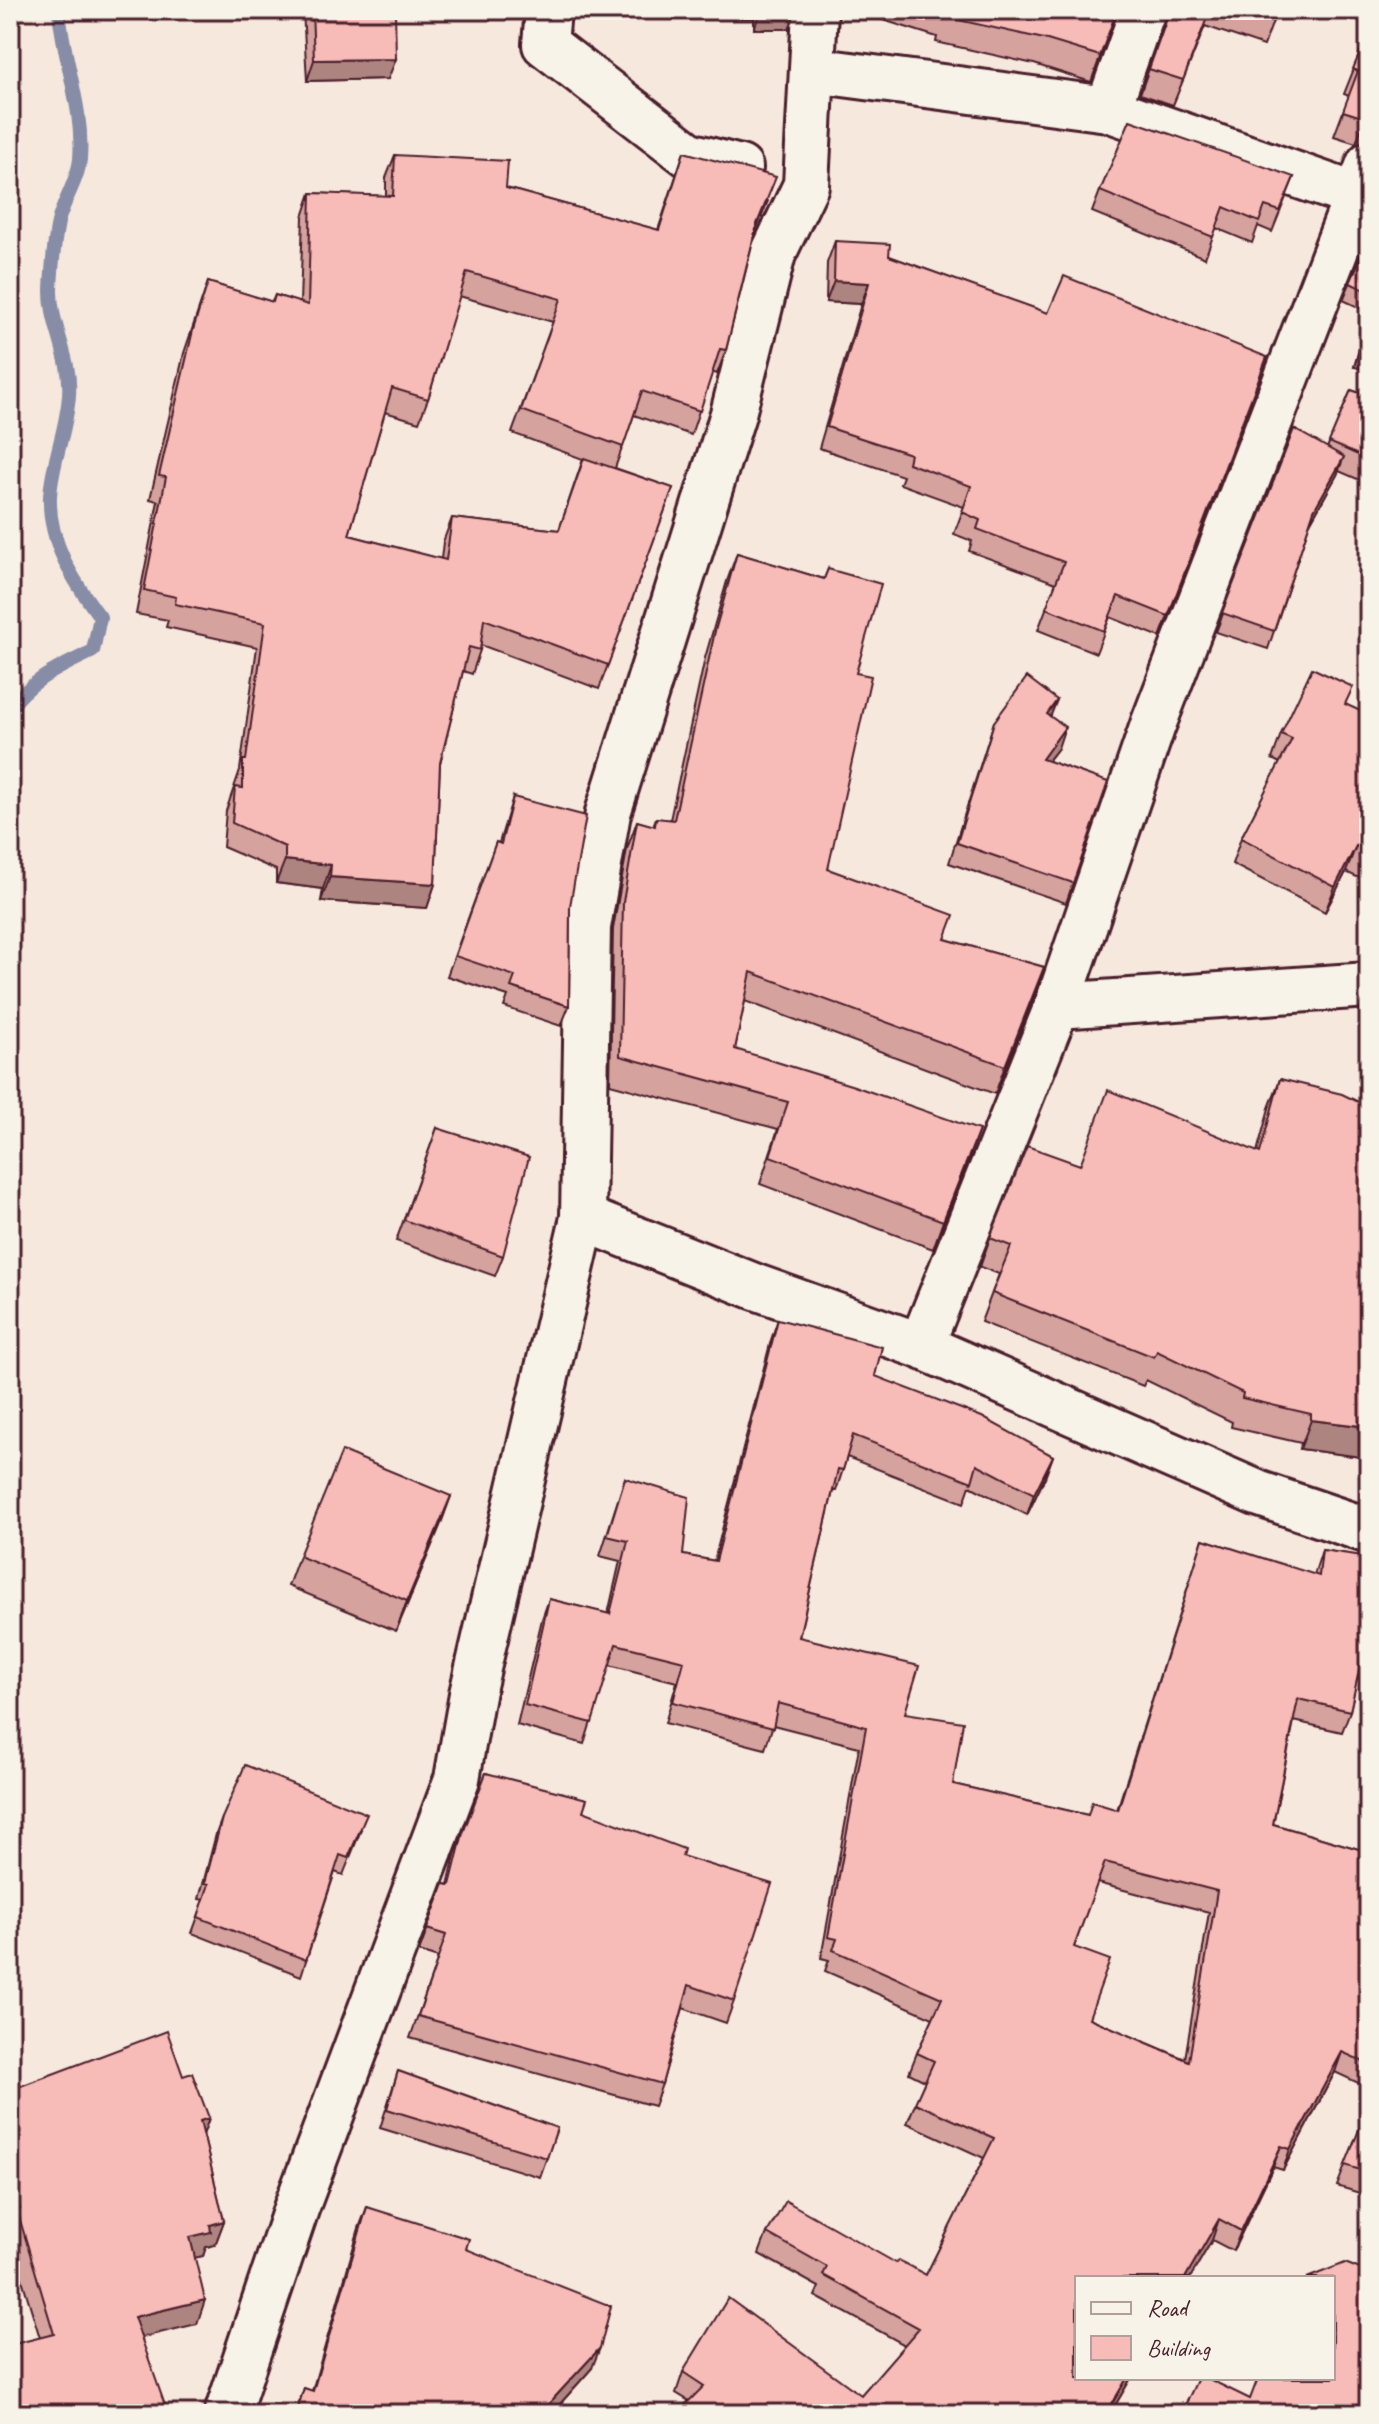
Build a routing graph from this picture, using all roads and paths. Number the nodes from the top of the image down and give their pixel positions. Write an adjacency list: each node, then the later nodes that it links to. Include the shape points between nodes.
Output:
1 (548, 10): 6 (street, via 545,44 689,155)
2 (815, 10): 4 (street)
3 (1143, 10): 5 (street)
4 (813, 70): 5 (street); 6 (street)
5 (1108, 109): 7 (street)
6 (806, 185): 10 (street, via 773,254 733,414 608,813 588,927)
7 (1365, 188): 9 (street, via 1153,725)
8 (1369, 985): 9 (street)
9 (1057, 1006): 11 (street)
10 (583, 1218): 11 (street); 13 (street, via 475,1680 457,1779 297,2206)
11 (921, 1346): 12 (street, via 1257,1493)
12 (1369, 1531)
13 (227, 2414)

